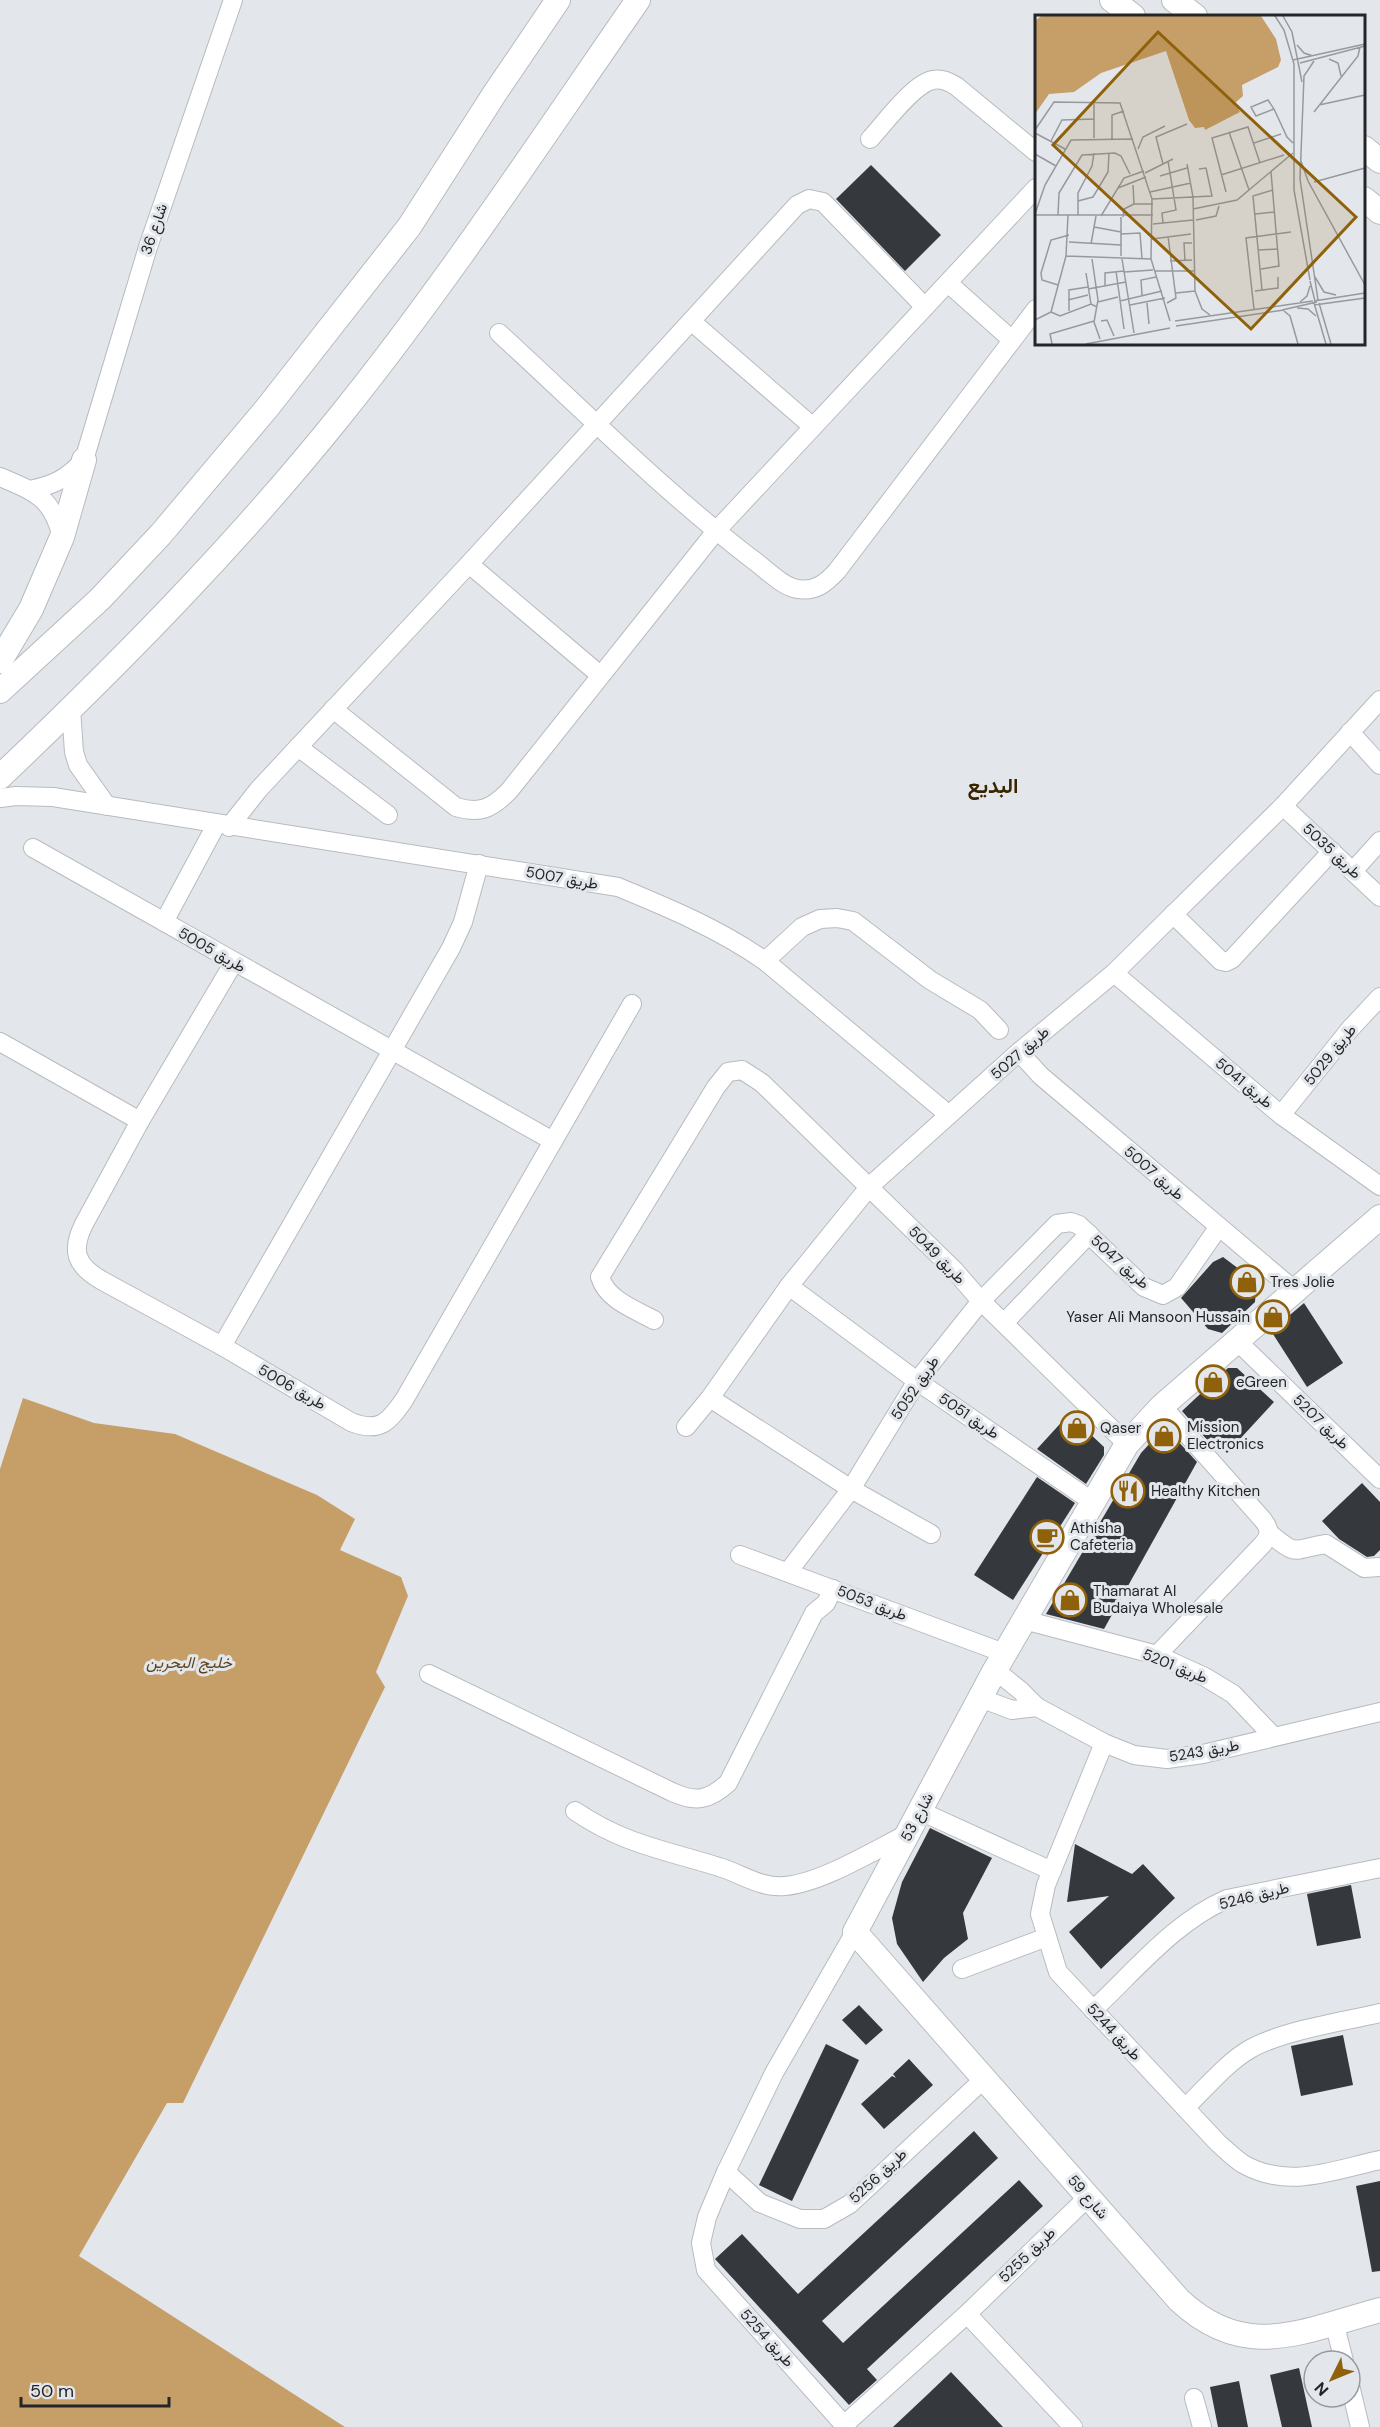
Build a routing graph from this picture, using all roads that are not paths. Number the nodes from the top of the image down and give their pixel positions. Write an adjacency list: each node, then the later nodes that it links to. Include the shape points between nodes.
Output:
1 (233, 0): 23 (street, شارع 36, via 148,247)
2 (558, 0): 31 (street, via 409,227 267,408 161,534 100,599)
3 (638, 0): 33 (street, via 434,295 340,416 215,559)
4 (1113, 0): 6 (street)
5 (1174, 0): 7 (street)
6 (1132, 15)
7 (1194, 15)
8 (870, 140): 10 (street, via 921,85 945,80)
9 (1365, 149): 11 (street)
10 (1035, 151)
11 (1380, 160)
12 (1035, 189): 15 (street)
13 (1365, 200): 14 (street)
14 (1380, 212)
15 (948, 283): 16 (street); 20 (street)
16 (925, 307): 18 (street, via 823,202 809,199 797,205); 22 (street)
17 (1035, 310): 20 (street)
18 (691, 321): 21 (street); 22 (street)
19 (499, 333): 21 (street)
20 (1012, 340): 26 (street, via 826,583 812,590 796,590)
21 (597, 425): 26 (street); 28 (street)
22 (813, 427): 26 (street)
23 (84, 460): 25 (street, via 70,476 51,486); 27 (street)
24 (0, 477): 25 (street)
25 (30, 490): 27 (street, via 46,502 57,518)
26 (716, 531): 30 (street)
27 (62, 537): 29 (street, via 30,609)
28 (469, 564): 30 (street); 34 (street)
29 (0, 661)
30 (600, 675): 34 (street, via 509,791 486,809 470,811 456,807)
31 (0, 691)
32 (1380, 700): 35 (street, طريق 5027)
33 (71, 709): 38 (street); 40 (street, via 78,765)
34 (333, 710): 36 (street)
35 (1350, 732): 37 (street); 41 (street, طريق 5027)
36 (298, 747): 42 (street); 43 (street)
37 (1380, 765)
38 (0, 777)
39 (0, 798): 40 (street, طريق 5007, via 34,795)
40 (107, 806): 43 (street, طريق 5007)
41 (1283, 806): 46 (street, طريق 5035); 50 (street, طريق 5027)
42 (388, 815)
43 (222, 826): 47 (street, طريق 5007); 51 (street)
44 (1380, 841): 48 (street)
45 (33, 848): 51 (street, طريق 5005)
46 (1332, 851): 48 (street, طريق 5035); 50 (street, via 1226,962 1221,962)
47 (479, 864): 52 (street, طريق 5007, via 618,887 690,917); 59 (street, via 458,936)
48 (1353, 872): 49 (street, طريق 5035)
49 (1380, 897)
50 (1173, 914): 54 (street, طريق 5027)
51 (164, 922): 53 (street, طريق 5005)
52 (765, 961): 57 (street, via 802,927 820,919 853,921 930,980 980,1010); 61 (street, طريق 5007)
53 (234, 962): 59 (street, طريق 5005); 63 (street, طريق 5006)
54 (1114, 973): 60 (street, طريق 5027); 62 (street, طريق 5041)
55 (1380, 997): 62 (street, طريق 5029)
56 (632, 1004): 64 (street, طريق 5006)
57 (999, 1030)
58 (0, 1042): 63 (street)
59 (392, 1051): 64 (street, طريق 5005); 77 (street)
60 (1019, 1052): 61 (street, طريق 5027); 69 (street, طريق 5007, via 1041,1076)
61 (949, 1115): 65 (street, طريق 5027)
62 (1281, 1115): 66 (street, طريق 5041)
63 (140, 1121): 77 (street, طريق 5006, via 76,1239 77,1256 86,1271)
64 (553, 1141): 77 (street, طريق 5006, via 404,1400 393,1416 380,1425 365,1427 351,1422)
65 (870, 1186): 71 (street, طريق 5027); 73 (street, طريق 5049); 74 (street, طريق 5049, via 762,1083 742,1070 728,1072 600,1277 603,1289 613,1297)
66 (1380, 1186)
67 (1380, 1217): 72 (street, شارع 53)
68 (1063, 1222): 70 (street, طريق 5047, via 1079,1225); 73 (street, طريق 5052)
69 (1218, 1228): 70 (street, طريق 5047, via 1177,1287 1163,1295 1144,1287); 72 (street, طريق 5007)
70 (1089, 1234): 75 (street)
71 (789, 1286): 78 (street, طريق 5051); 79 (street, طريق 5027)
72 (1294, 1290): 76 (street, شارع 53)
73 (981, 1301): 75 (street, طريق 5049); 78 (street, طريق 5052)
74 (654, 1320)
75 (1004, 1323): 82 (street, طريق 5049)
76 (1236, 1340): 80 (street, شارع 53); 83 (street, طريق 5207)
77 (222, 1346)
78 (917, 1381): 84 (street, طريق 5052); 85 (street, طريق 5051)
79 (710, 1398): 81 (street, طريق 5027); 84 (street)
80 (1161, 1406): 82 (street, شارع 53); 86 (street, via 1269,1527)
81 (686, 1427)
82 (1127, 1444): 85 (street, شارع 53)
83 (1380, 1479)
84 (851, 1490): 87 (street); 90 (street, طريق 5052)
85 (1093, 1502): 92 (street, شارع 53)
86 (1269, 1533): 89 (street, via 1291,1550 1326,1544 1364,1568); 93 (street)
87 (931, 1534)
88 (740, 1555): 90 (street, طريق 5053)
89 (1380, 1567)
90 (788, 1572): 91 (street, طريق 5053)
91 (826, 1586): 94 (street, طريق 5053); 95 (street, via 826,1603 816,1610 728,1783 717,1794 702,1799 672,1792)
92 (1024, 1620): 93 (street, طريق 5201); 94 (street, شارع 53)
93 (1157, 1655): 99 (street, طريق 5201, via 1233,1694)
94 (999, 1661): 96 (street, شارع 53); 97 (street, طريق 5243)
95 (429, 1674)
96 (980, 1698): 97 (street, طريق 5243, via 1012,1710); 102 (street, شارع 53)
97 (1036, 1707): 100 (street, طريق 5243)
98 (1380, 1712): 99 (street, طريق 5243)
99 (1273, 1736): 100 (street, طريق 5243, via 1167,1759 1134,1755)
100 (1104, 1743): 105 (street, طريق 5244)
101 (575, 1811): 103 (street, via 597,1826 638,1844 783,1887 810,1881)
102 (920, 1811): 103 (street, شارع 53); 105 (street)
103 (907, 1834): 106 (street, شارع 53)
104 (1380, 1868): 109 (street, طريق 5246, via 1227,1899 1205,1909)
105 (1052, 1871): 107 (street, طريق 5244, via 1040,1914)
106 (855, 1932): 111 (street, شارع 59); 114 (street, شارع 53, via 774,2073)
107 (1047, 1937): 108 (street); 109 (street, طريق 5244, via 1058,1972)
108 (962, 1969)
109 (1093, 2010): 112 (street, طريق 5244)
110 (1380, 2013): 112 (street, via 1280,2037 1250,2049)
111 (985, 2078): 114 (street, طريق 5256, via 850,2204 824,2219 800,2219 760,2203); 115 (street, شارع 59)
112 (1185, 2108): 113 (street, طريق 5244, via 1242,2163 1272,2176 1298,2178)
113 (1380, 2160)
114 (726, 2172): 116 (street, شارع 53)
115 (1088, 2197): 118 (street, طريق 5255); 119 (street, شارع 59, via 1179,2300 1215,2327 1244,2337 1268,2338)
116 (701, 2243): 123 (street, طريق 5254, via 706,2270)
117 (1380, 2310): 119 (street, شارع 59)
118 (967, 2314): 123 (street, طريق 5255); 124 (street)
119 (1335, 2322): 120 (street)
120 (1341, 2349)
121 (1194, 2398): 125 (street)
122 (1356, 2409): 126 (street)
123 (845, 2426)
124 (1073, 2427)
125 (1202, 2427)
126 (1360, 2427)

